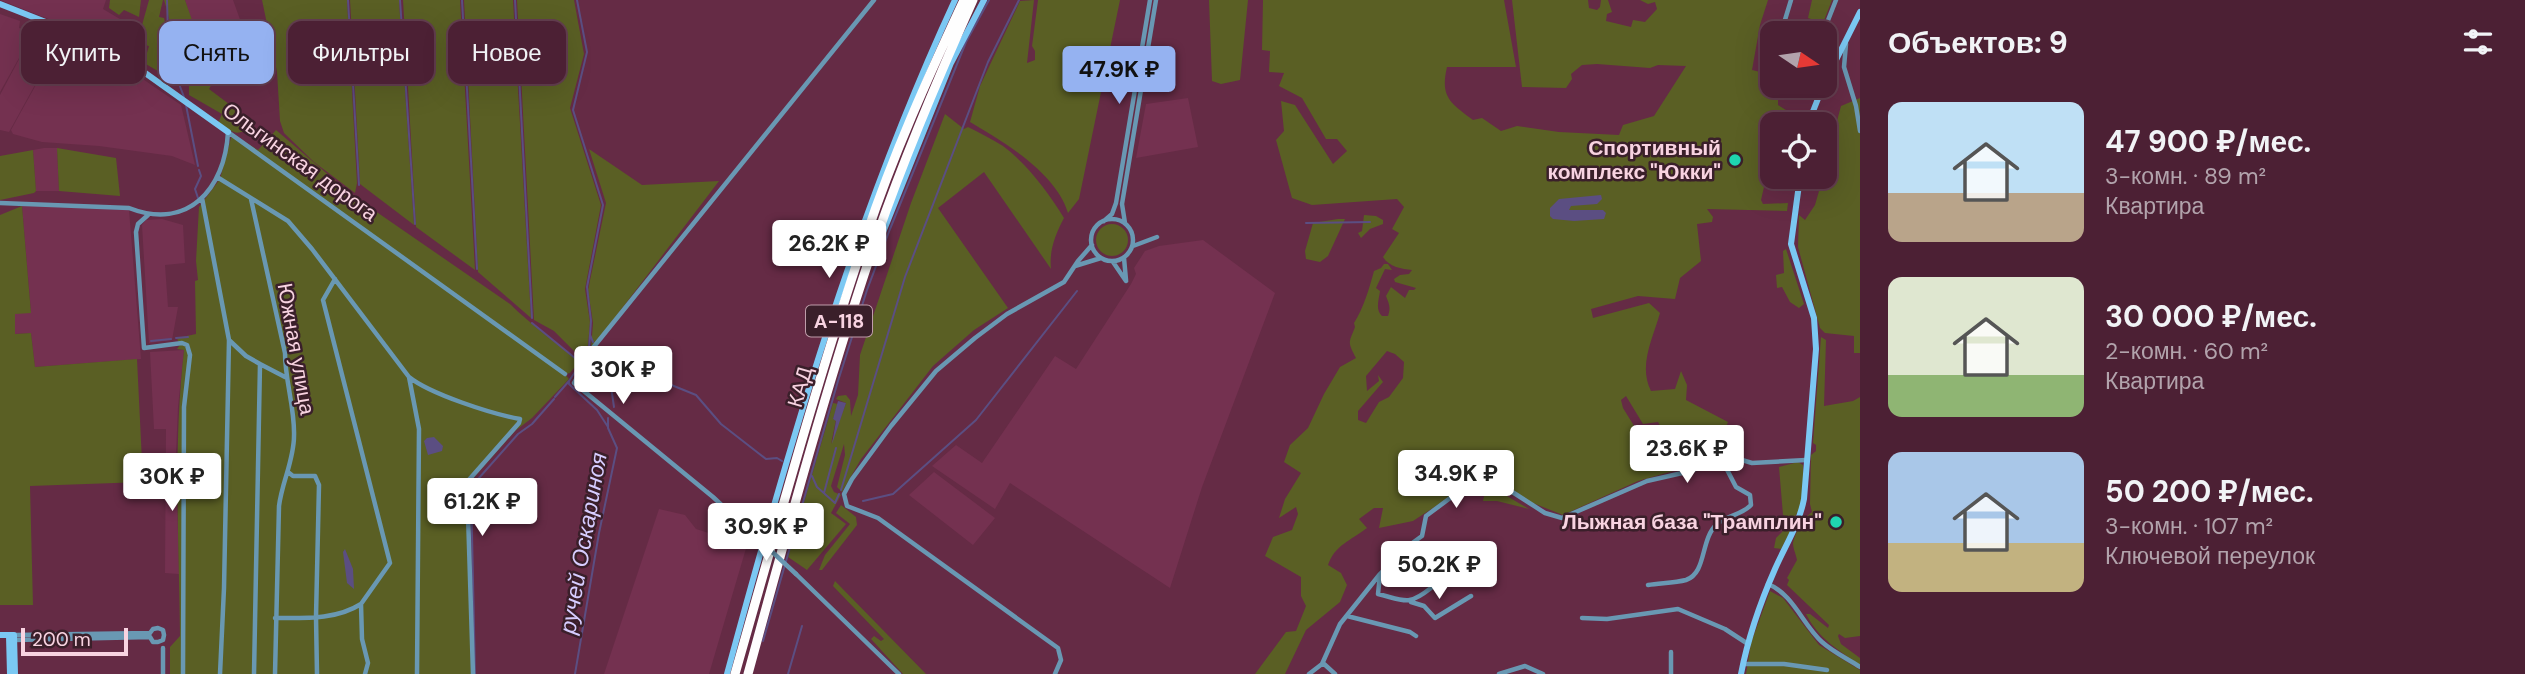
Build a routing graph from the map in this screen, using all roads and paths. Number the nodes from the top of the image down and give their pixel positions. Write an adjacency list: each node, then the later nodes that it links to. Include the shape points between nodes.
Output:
1 (874, 0): 80 (street, bridge, via 592,349 574,383 713,497)
2 (955, 0): 77 (street, via 912,93 860,230)
3 (964, 0): 78 (highway, КАД / А-118, via 919,96 866,234)
4 (972, 0): 36 (highway, КАД / А-118, via 928,100)
5 (984, 0): 36 (street, via 947,73)
6 (1150, 0): 24 (street, via 1116,203)
7 (1156, 0): 25 (street, via 1122,204)
8 (1791, 0): 12 (street)
9 (1836, 0): 13 (street)
10 (0, 4): 17 (street, Ольгинская дорога, via 99,43)
11 (1860, 12): 14 (street)
12 (1785, 21)
13 (1828, 21)
14 (1847, 36): 15 (street); 16 (street, via 1844,67)
15 (1838, 55)
16 (1860, 131)
17 (229, 132): 18 (street); 39 (street, Ольгинская дорога)
18 (217, 177): 20 (street); 21 (street)
19 (1798, 189): 43 (street, via 1791,244 1814,318 1816,349)
20 (202, 197): 23 (street, via 184,212); 37 (street)
21 (250, 197): 35 (street, via 288,221); 41 (street, Южная улица, via 285,353)
22 (0, 203): 23 (street, via 129,208)
23 (148, 215): 69 (street, via 138,223 136,232 144,348 182,343 190,355 184,407)
24 (1104, 221): 25 (street); 29 (street, via 1092,233)
25 (1125, 223): 26 (street)
26 (1132, 234): 28 (street); 30 (street)
27 (1157, 237): 28 (street)
28 (1149, 239): 30 (street)
29 (1092, 245): 32 (street); 34 (street)
30 (1132, 246): 31 (street)
31 (1124, 257): 33 (street); 33 (street, via 1126,281)
32 (1101, 258): 33 (street); 34 (street)
33 (1112, 261)
34 (1075, 266): 81 (street, via 1064,282 1007,314 936,371 844,494 847,506 878,518 1058,648 1061,660)
35 (335, 279): 40 (street); 51 (street, via 323,300 390,564)
36 (861, 287): 79 (highway, КАД / А-118, via 828,387)
37 (229, 340): 38 (street); 70 (street)
38 (260, 364): 41 (street); 71 (street)
39 (565, 374)
40 (409, 377): 75 (street, via 419,429); 76 (street, via 436,392 520,419 467,482)
41 (285, 378): 44 (street, Южная улица, via 294,436)
42 (1721, 458): 43 (street, via 1752,463); 45 (street, via 1647,481 1565,516 1554,517 1503,486 1479,481 1429,513 1422,536); 47 (street, via 1735,487 1750,495 1751,505 1718,522 1705,542 1696,574)
43 (1807, 460): 46 (street, via 1800,518)
44 (288, 472): 53 (street, via 319,480); 54 (street, Южная улица, via 279,506)
45 (1380, 574): 50 (street, via 1378,594); 52 (street)
46 (1768, 584): 60 (street); 65 (street, via 1794,606 1820,640)
47 (1648, 585)
48 (1432, 588): 50 (street)
49 (1471, 596): 50 (street, via 1436,618 1424,606)
50 (1409, 602)
51 (361, 604): 53 (street); 74 (street, via 368,663)
52 (1347, 616): 57 (street); 63 (street)
53 (316, 617): 54 (street); 73 (street)
54 (275, 618): 72 (street, Южная улица)
55 (1582, 618): 60 (street, via 1678,609)
56 (150, 635): 59 (street)
57 (1416, 636)
58 (0, 638): 59 (street)
59 (12, 638): 67 (street)
60 (1748, 644): 64 (street)
61 (163, 649): 68 (street)
62 (1671, 652): 86 (street)
63 (1323, 663): 82 (street); 83 (street)
64 (1743, 664): 66 (street); 87 (street)
65 (1860, 667)
66 (1827, 670)
67 (12, 674)
68 (163, 674)
69 (183, 674)
70 (220, 674)
71 (254, 674)
72 (275, 674)
73 (317, 674)
74 (365, 674)
75 (417, 674)
76 (473, 674)
77 (727, 674)
78 (736, 674)
79 (748, 674)
80 (899, 674)
81 (1055, 674)
82 (1309, 674)
83 (1335, 674)
84 (1499, 674): 85 (street, via 1525,666)
85 (1543, 674)
86 (1671, 674)
87 (1741, 674)

